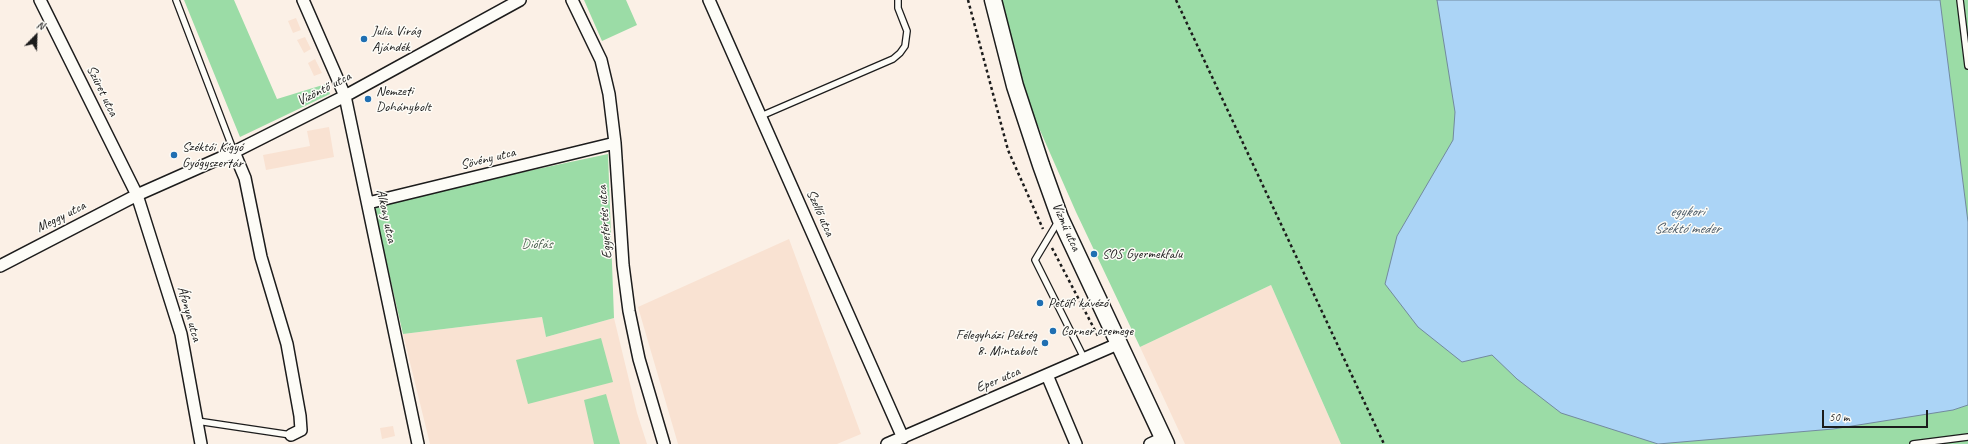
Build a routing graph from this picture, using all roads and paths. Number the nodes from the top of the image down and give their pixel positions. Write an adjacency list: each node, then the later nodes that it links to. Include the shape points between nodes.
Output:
1 (40, 0): 16 (street, Szüret utca)
2 (176, 0): 15 (lane)
3 (303, 0): 12 (street, Alkony utca)
4 (520, 0): 12 (street, Vízöntő utca)
5 (572, 0): 14 (street, Egyetértés utca, via 601,60 609,94)
6 (710, 0): 13 (street, Szellő utca)
7 (898, 0): 13 (lane, via 898,8 907,31 904,46 893,59)
8 (993, 0): 18 (main road, Vízmű utca, via 1015,86)
9 (1176, 0): 33 (path)
10 (1960, 0): 11 (lane)
11 (1968, 66)
12 (345, 96): 15 (street, Vízöntő utca); 17 (street, Alkony utca)
13 (761, 116): 26 (street, Szellő utca)
14 (615, 143): 17 (street, Sövény utca); 30 (street, Egyetértés utca, via 623,265 629,311 639,359)
15 (234, 152): 16 (street, Vízöntő utca); 24 (street, via 245,178 260,257 287,344 301,430)
16 (136, 195): 19 (street, Meggy utca); 23 (street, Áfonya utca, via 181,334)
17 (368, 203): 29 (street, Alkony utca)
18 (1060, 218): 20 (main road, Vízmű utca); 21 (lane, via 1035,260)
19 (0, 266)
20 (1120, 343): 21 (street, Eper utca); 27 (main road, Vízmű utca)
21 (1084, 358): 22 (street, Eper utca)
22 (1047, 375): 26 (street, Eper utca); 32 (street)
23 (197, 421): 24 (lane); 28 (street, Áfonya utca)
24 (290, 435)
25 (1968, 437): 34 (lane)
26 (903, 438): 31 (street, Eper utca)
27 (1160, 442)
28 (201, 444)
29 (418, 444)
30 (664, 444)
31 (888, 444)
32 (1076, 444)
33 (1384, 444)
34 (1913, 444)

